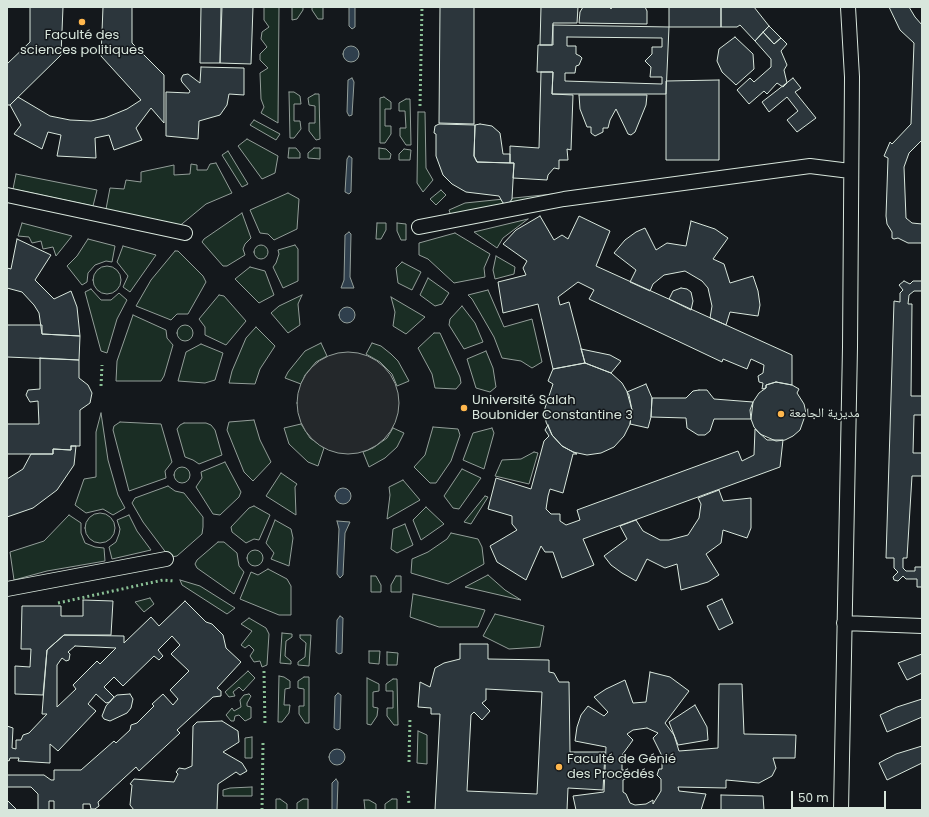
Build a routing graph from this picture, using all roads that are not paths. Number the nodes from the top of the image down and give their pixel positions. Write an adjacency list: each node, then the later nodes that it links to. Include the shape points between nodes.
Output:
1 (848, 7): 2 (lane, via 852,77)
2 (850, 171): 4 (lane, via 810,166 564,198); 8 (lane, via 850,347)
3 (7, 195): 5 (lane)
4 (419, 227)
5 (185, 233)
6 (166, 559): 7 (lane)
7 (7, 589)
8 (844, 623): 9 (lane); 10 (lane)
9 (922, 626)
10 (841, 810)

